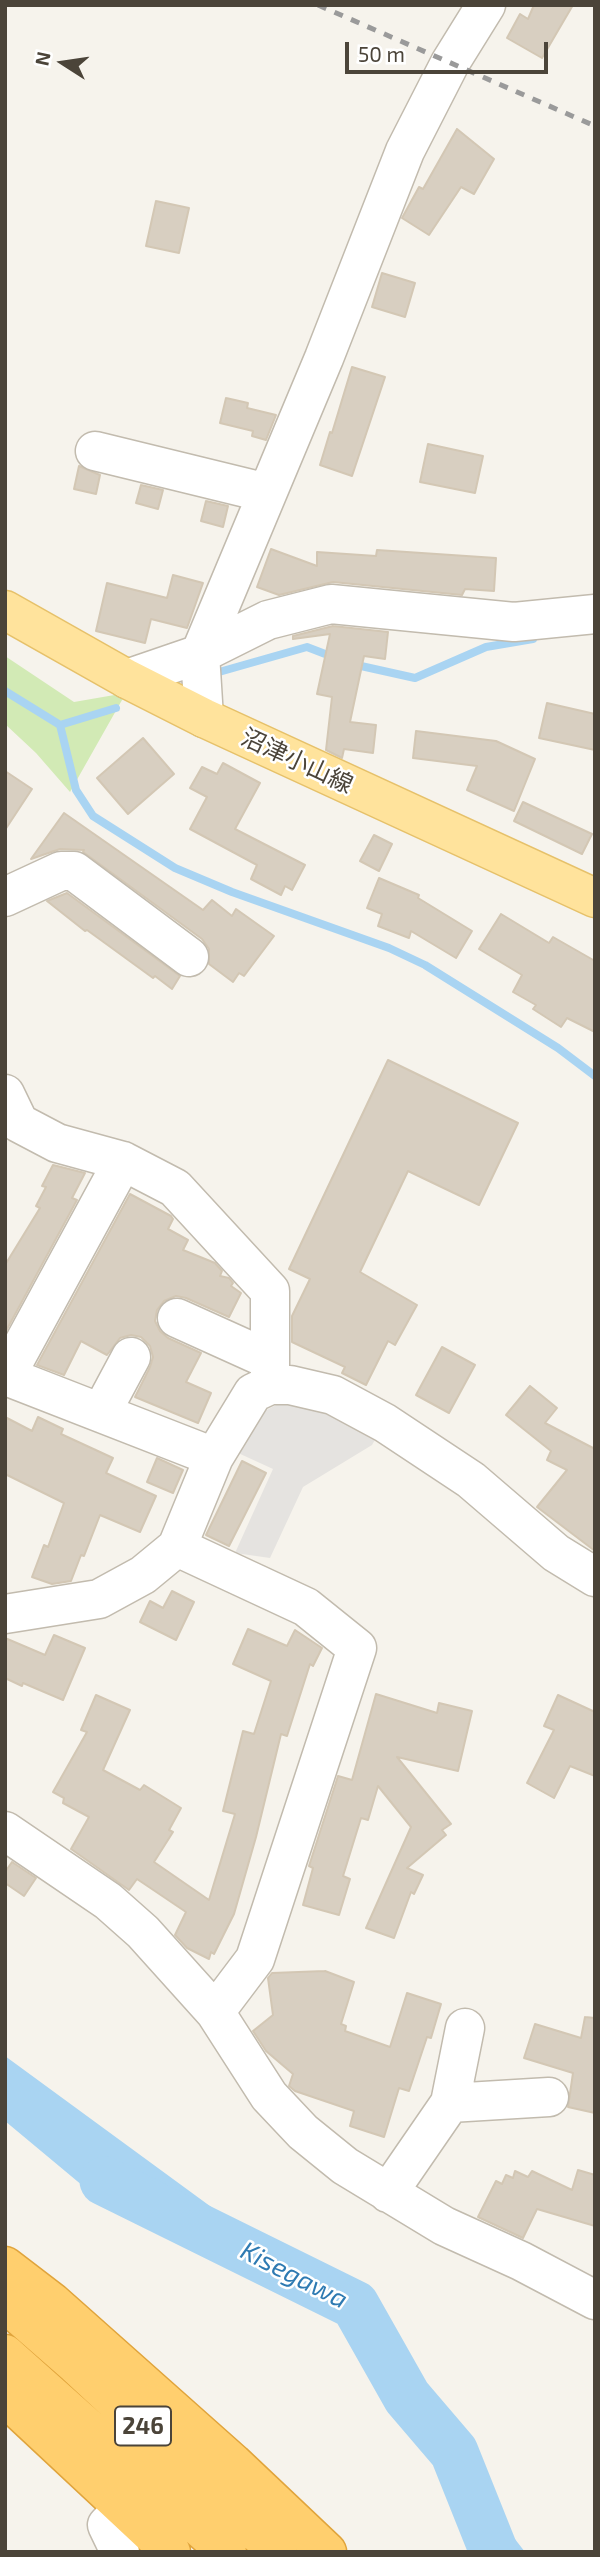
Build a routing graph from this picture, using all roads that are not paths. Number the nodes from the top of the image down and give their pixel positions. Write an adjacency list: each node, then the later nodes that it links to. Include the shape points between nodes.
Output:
1 (486, 5): 3 (street, via 405,151)
2 (95, 451): 3 (street)
3 (267, 493): 6 (street)
4 (5, 610): 7 (main road, 沼津小山線)
5 (595, 614): 6 (street, via 514,622 331,604 268,620)
6 (200, 654): 7 (street); 8 (street)
7 (127, 679): 8 (main road, 沼津小山線)
8 (204, 718): 10 (main road, 沼津小山線)
9 (5, 897): 11 (street, via 61,871 74,871)
10 (595, 898)
11 (189, 957)
12 (5, 1094): 13 (street, via 19,1123 57,1143)
13 (123, 1161): 16 (street, via 175,1188 270,1291); 17 (street, via 6,1376)
14 (177, 1318): 16 (street)
15 (131, 1357): 17 (street)
16 (270, 1373): 18 (street); 20 (street, via 290,1385 333,1395 385,1423 471,1480 556,1553)
17 (101, 1413): 18 (street)
18 (214, 1457): 19 (street)
19 (177, 1547): 21 (street, via 143,1575 99,1599); 23 (street, via 306,1607 357,1648 255,1959)
20 (595, 1577)
21 (5, 1614)
22 (5, 1831): 23 (street, via 108,1901 143,1932)
23 (215, 2012): 27 (street, via 269,2096 303,2132)
24 (465, 2028): 26 (street)
25 (549, 2097): 26 (street)
26 (450, 2103): 27 (street)
27 (388, 2193): 29 (street, via 444,2226)
28 (5, 2266): 38 (highway, via 93,2338)
29 (595, 2300)
30 (5, 2303): 37 (highway, 246)
31 (5, 2354): 36 (highway, 246)
32 (5, 2397): 33 (highway)
33 (123, 2508): 34 (street, via 107,2525); 35 (highway)
34 (120, 2552)
35 (170, 2552)
36 (227, 2552)
37 (278, 2552)
38 (327, 2552)

